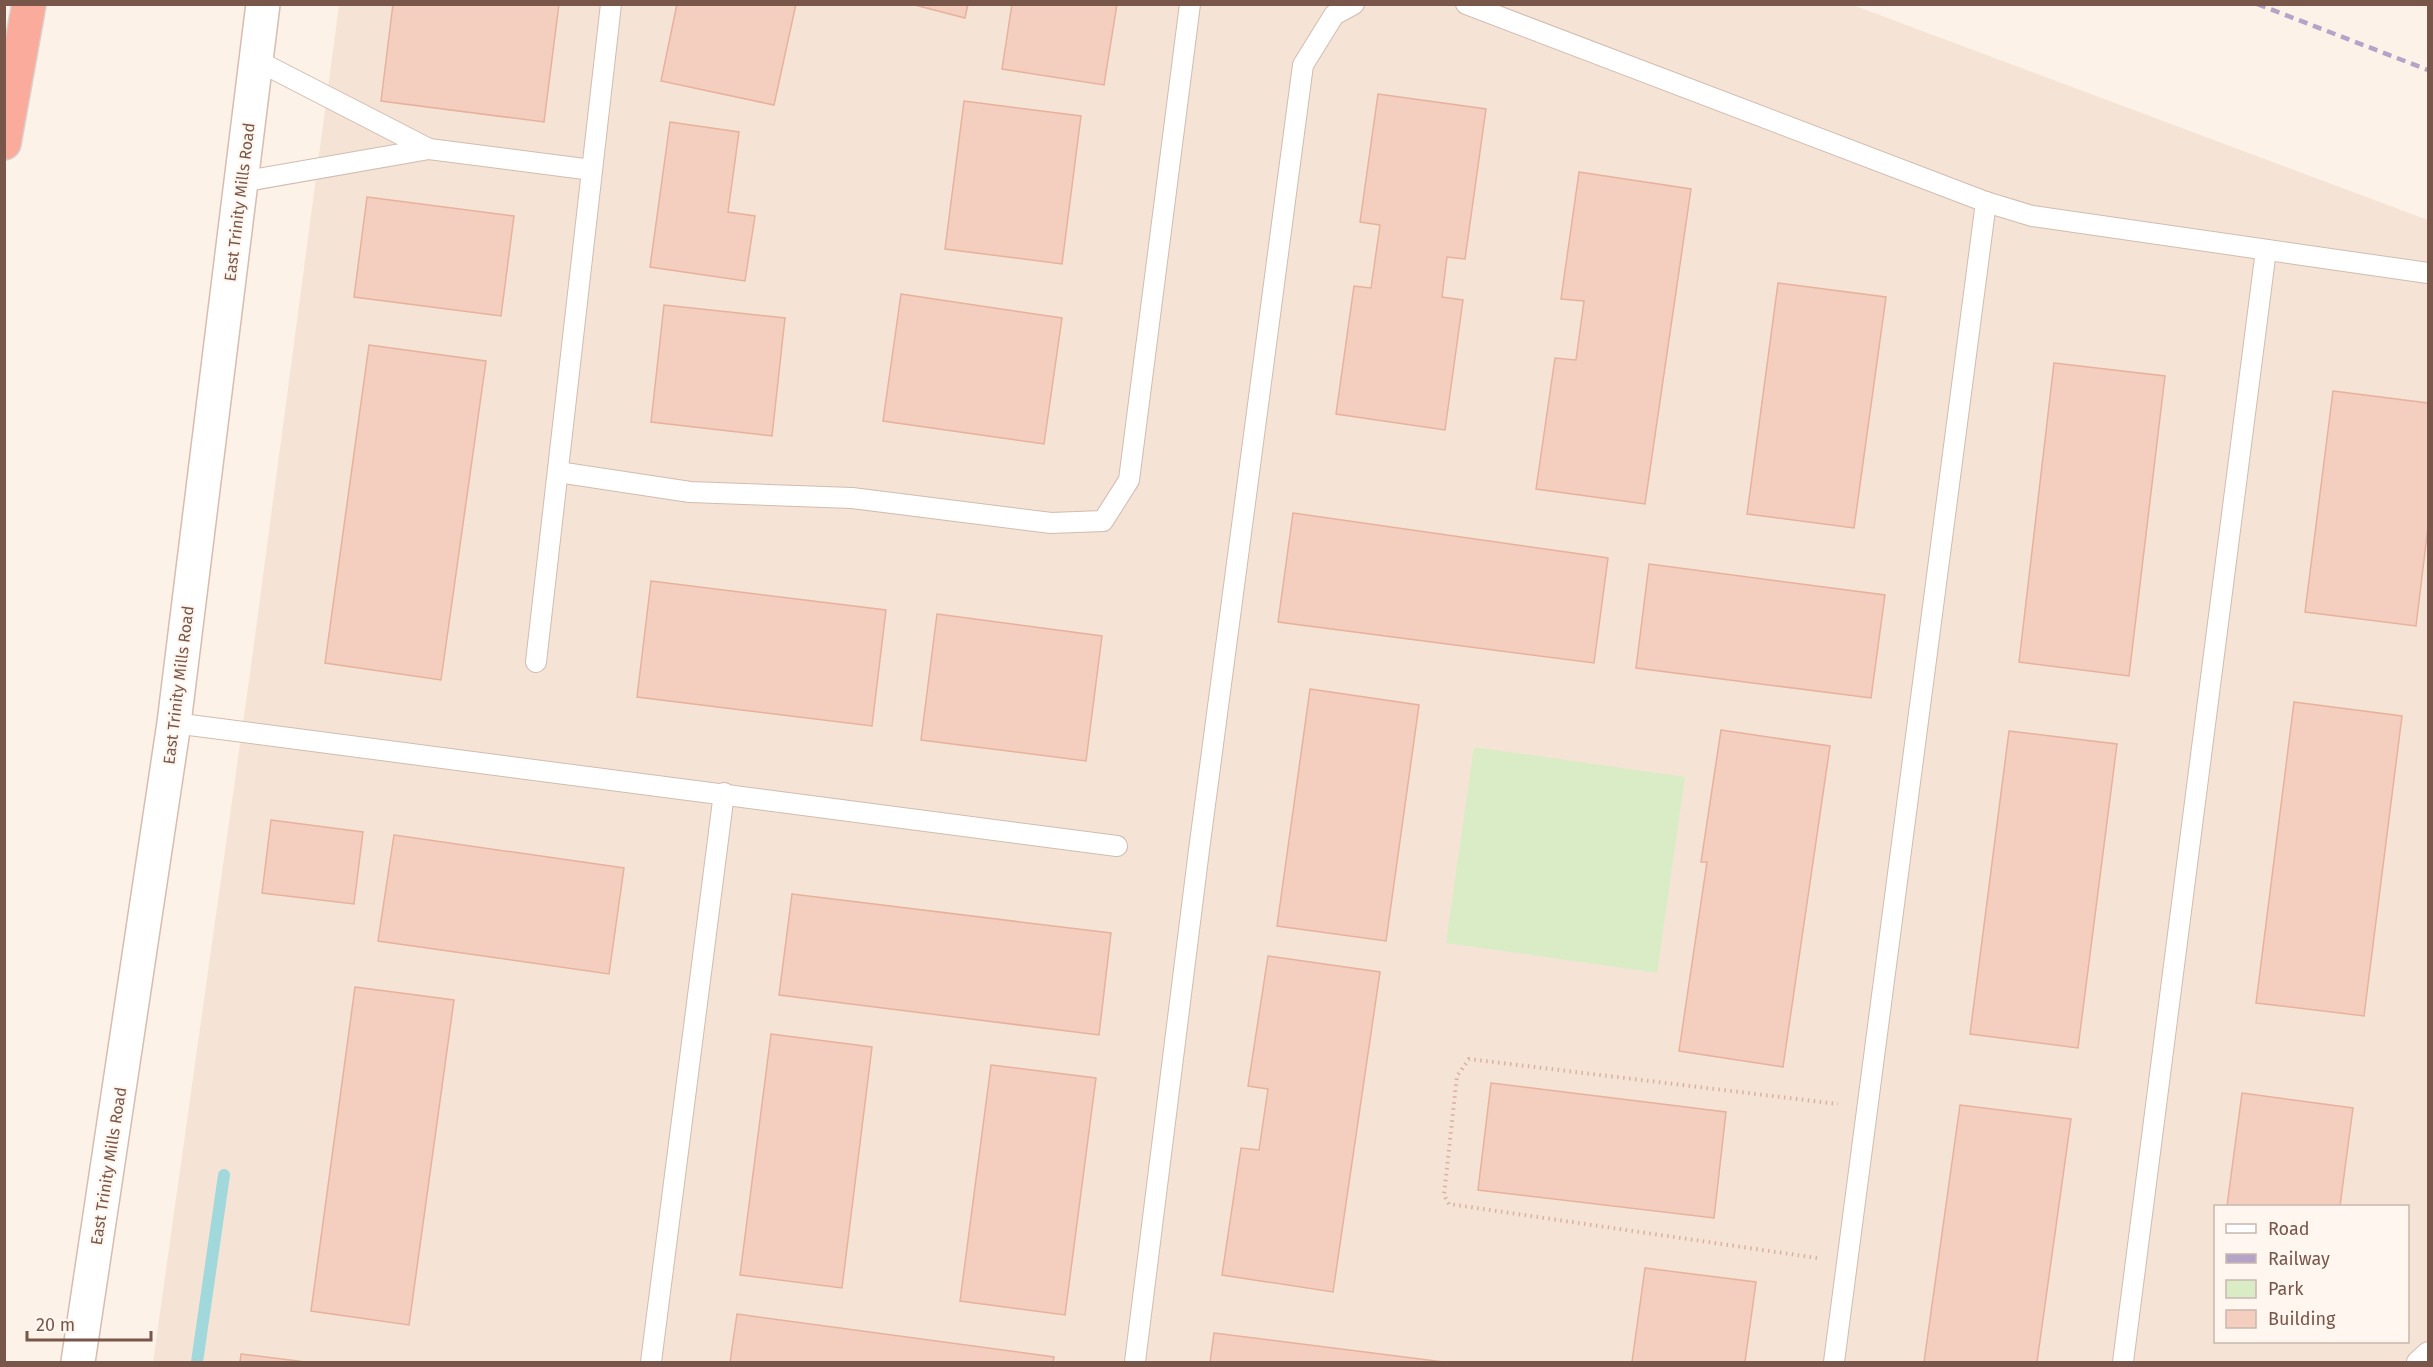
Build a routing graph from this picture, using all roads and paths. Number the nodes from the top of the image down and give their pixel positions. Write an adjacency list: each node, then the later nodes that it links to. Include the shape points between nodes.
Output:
1 (29, 4): 8 (highway)
2 (263, 4): 7 (main road, East Trinity Mills Road)
3 (611, 4): 10 (lane)
4 (1190, 4): 15 (lane, via 1129,480 1103,521 1051,523 852,498 690,492)
5 (1354, 4): 25 (lane, via 1334,15 1303,65)
6 (1466, 4): 12 (lane)
7 (256, 60): 9 (lane); 11 (main road, East Trinity Mills Road)
8 (4, 143)
9 (429, 148): 10 (lane); 11 (lane)
10 (592, 170): 15 (lane)
11 (241, 182): 17 (main road, East Trinity Mills Road)
12 (1986, 202): 13 (lane, via 2032,216); 20 (lane)
13 (2266, 250): 14 (lane); 27 (lane)
14 (2428, 273)
15 (558, 472): 16 (lane)
16 (536, 662)
17 (174, 723): 18 (lane); 23 (main road, East Trinity Mills Road)
18 (724, 793): 19 (lane); 24 (lane)
19 (1117, 846)
20 (1868, 1108): 21 (lane); 21 (path, via 1469,1059 1457,1076 1444,1195 1449,1204)
21 (1847, 1263): 26 (lane)
22 (2428, 1352): 28 (lane)
23 (78, 1362)
24 (651, 1362)
25 (1135, 1362)
26 (1834, 1362)
27 (2123, 1362)
28 (2417, 1362)

